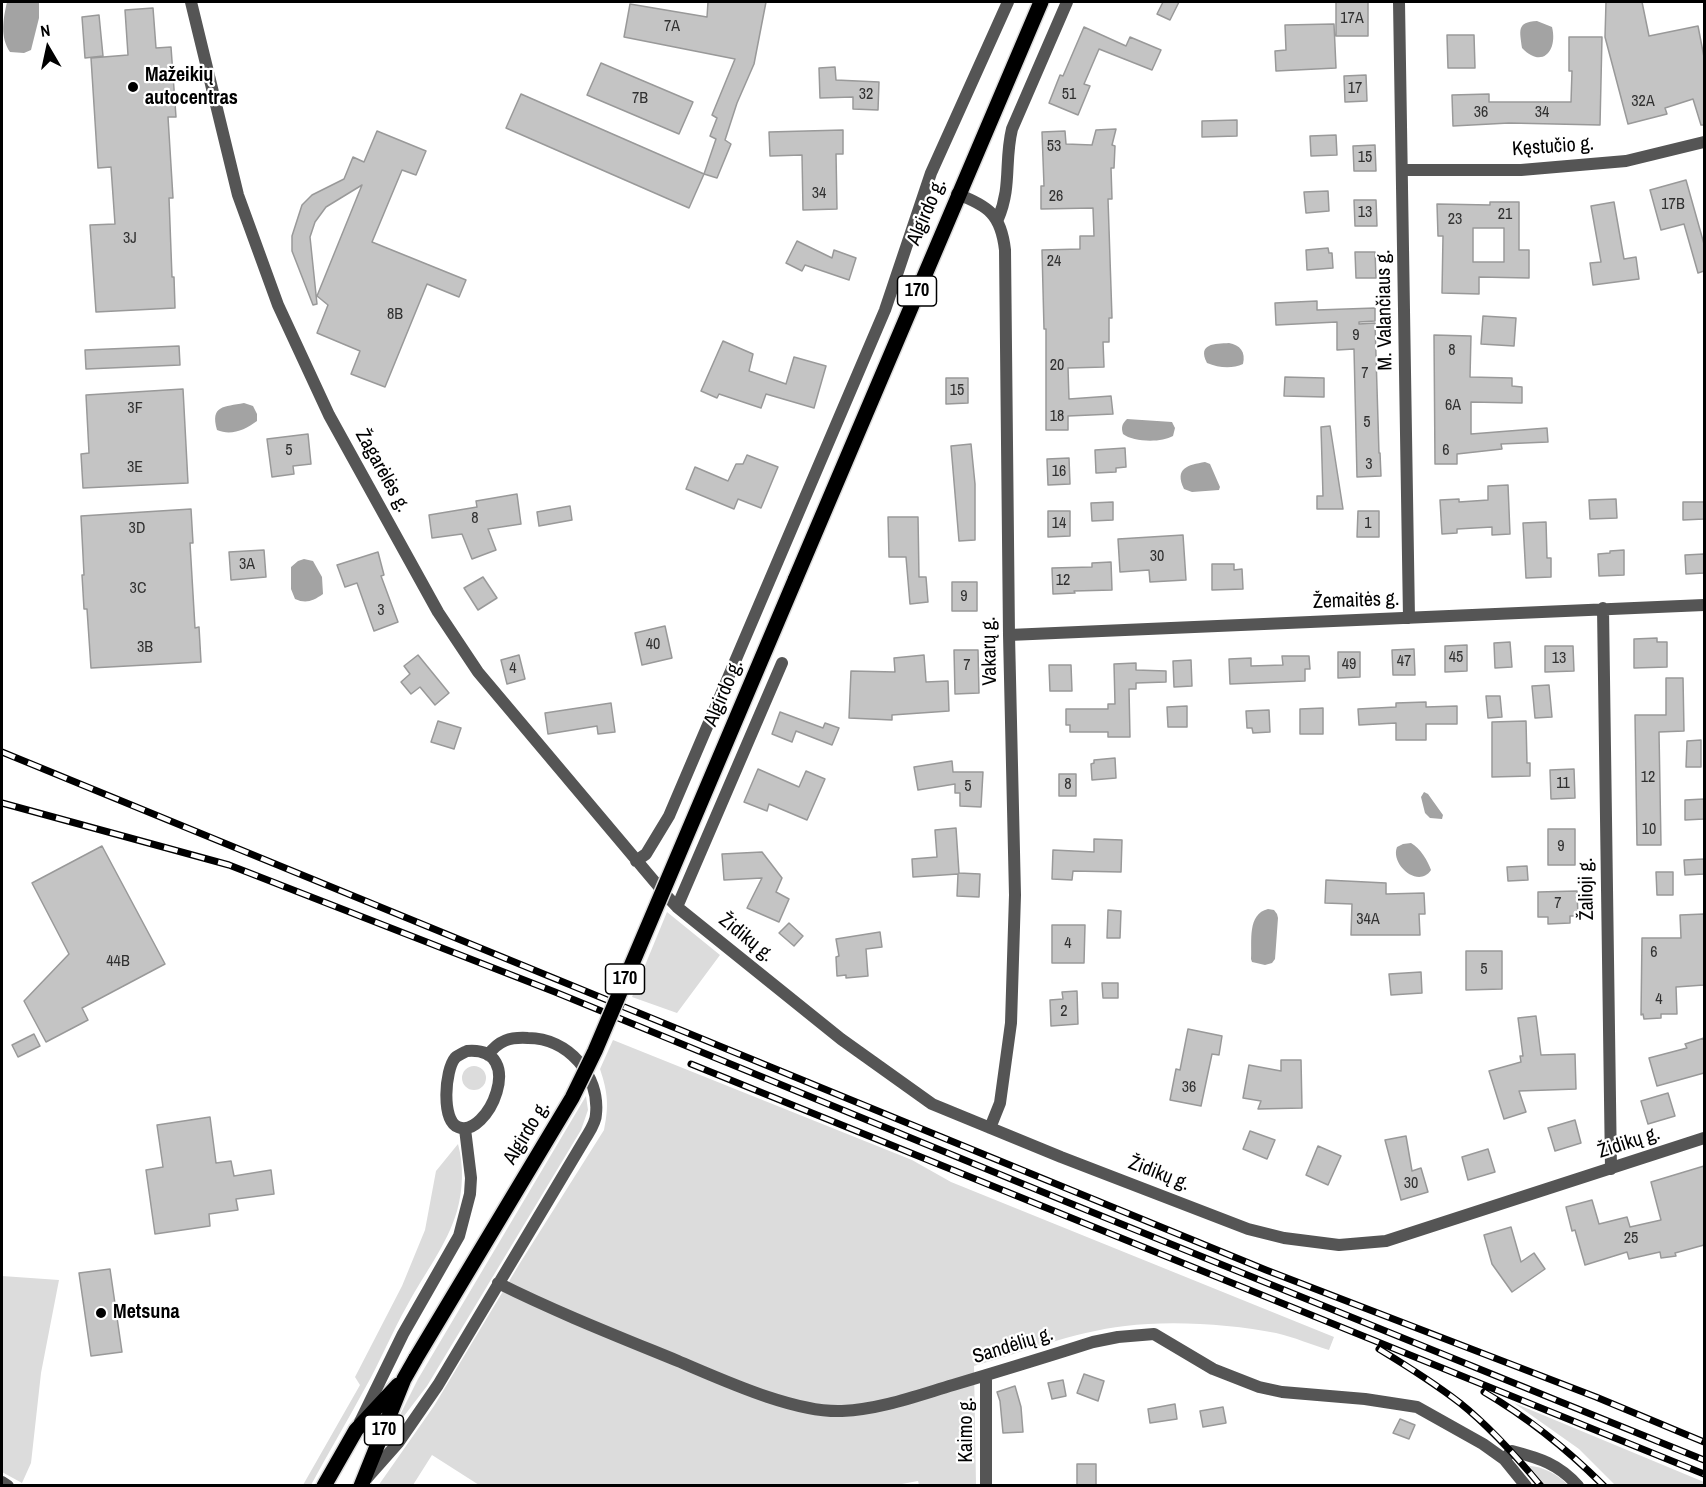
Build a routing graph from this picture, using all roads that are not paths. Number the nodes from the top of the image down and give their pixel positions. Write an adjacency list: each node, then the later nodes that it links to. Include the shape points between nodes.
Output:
1 (191, 2): 15 (street, Žagarėlės g., via 238,195 278,305 329,415 438,612 478,672)
2 (1008, 2): 15 (street, via 931,173 885,310 669,816 646,854)
3 (1041, 2): 8 (main road, Algirdo g. / 170)
4 (1066, 2): 9 (street, via 1012,129 1007,188)
5 (1399, 2): 7 (street, M. Valančiaus g.)
6 (1704, 142): 7 (street, Kęstučio g., via 1626,161 1521,170)
7 (1402, 170): 12 (street, M. Valančiaus g.)
8 (957, 194): 9 (street, via 986,208); 25 (main road, Algirdo g. / 170, bridge, via 595,1051 572,1098)
9 (998, 219): 13 (street, Vakarų g., via 1006,267)
10 (1704, 605): 11 (street, Žemaitės g.)
11 (1603, 608): 12 (street, Žemaitės g.); 22 (street, Žalioji g.)
12 (1409, 618): 13 (street, Žemaitės g.)
13 (1009, 635): 19 (street, Vakarų g., via 1014,962 1003,1085)
14 (782, 663): 17 (street)
15 (636, 861): 16 (street, Žagarėlės g.)
16 (664, 894): 17 (street, Židikų g.)
17 (677, 907): 19 (street, Židikų g., via 841,1039 932,1104)
18 (488, 1055): 20 (street, via 499,1071 498,1091 484,1116); 20 (street, via 467,1051 455,1058 450,1068 448,1109 453,1123); 23 (street, via 508,1038 537,1038 560,1046 579,1061 592,1081 596,1100 596,1117 585,1139)
19 (990, 1128): 22 (street, Židikų g., via 1248,1229 1339,1245 1386,1241)
20 (465, 1129): 26 (street, via 471,1178 459,1236 403,1334)
21 (1704, 1138): 22 (street, Židikų g.)
22 (1611, 1169)
23 (498, 1283): 24 (street, Sandėlių g., via 730,1383 817,1410 885,1405); 29 (street, via 438,1385 398,1443)
24 (986, 1375): 27 (street, Sandėlių g., via 1093,1342 1154,1334 1213,1369 1259,1386 1417,1407); 32 (street, Kaimo g.)
25 (404, 1379): 26 (main road, Algirdo g. / 170); 29 (main road, Algirdo g. / 170)
26 (356, 1430): 31 (main road, Algirdo g. / 170)
27 (1504, 1459): 33 (street, Sandėlių g.); 34 (street, via 1512,1451 1539,1458 1566,1472)
28 (2, 1482): 30 (street)
29 (363, 1483)
30 (8, 1485)
31 (324, 1485)
32 (986, 1485)
33 (1526, 1485)
34 (1578, 1485)

